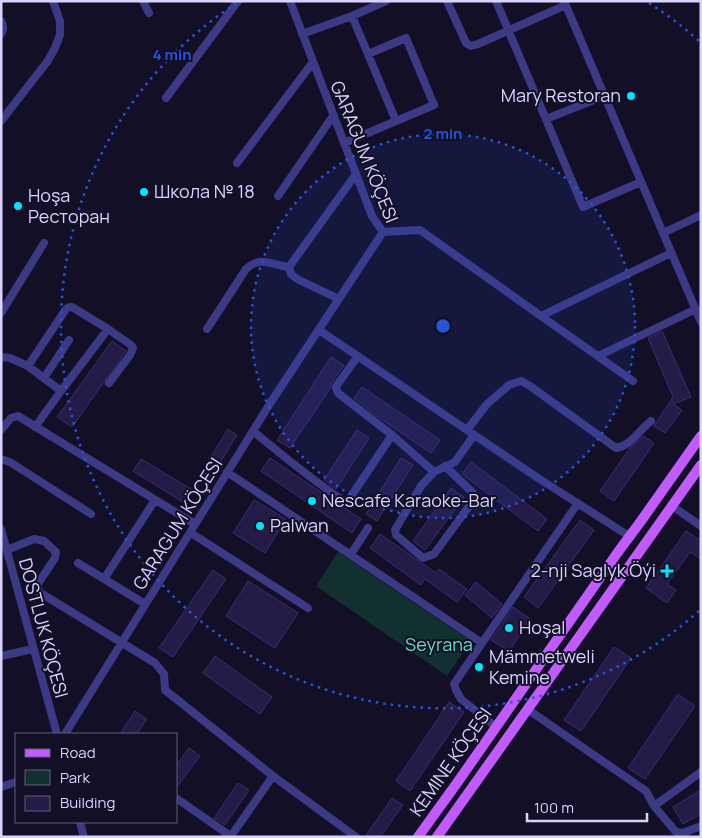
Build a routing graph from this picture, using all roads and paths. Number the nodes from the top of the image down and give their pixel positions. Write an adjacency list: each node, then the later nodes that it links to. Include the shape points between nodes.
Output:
1 (53, 1): 19 (street, via 60,21 60,35 55,48 47,62)
2 (143, 1): 9 (street)
3 (290, 1): 14 (street, GARAGUM KÖÇESI)
4 (386, 1): 10 (street)
5 (447, 1): 12 (street, via 466,43 471,46)
6 (496, 1): 12 (street)
7 (237, 2): 18 (street)
8 (565, 3): 12 (street); 17 (street)
9 (149, 13)
10 (352, 16): 14 (street); 15 (street)
11 (1, 21): 13 (street)
12 (508, 30): 21 (street)
13 (1, 34)
14 (302, 34): 16 (street, GARAGUM KÖÇESI)
15 (368, 54): 23 (street); 23 (street, via 406,38 434,105)
16 (313, 62): 20 (street, GARAGUM KÖÇESI); 25 (street)
17 (604, 96): 21 (street); 27 (street)
18 (166, 98)
19 (4, 111): 22 (street)
20 (333, 116): 24 (street, GARAGUM KÖÇESI); 28 (street)
21 (546, 118): 27 (street, via 583,207)
22 (1, 121)
23 (396, 121): 24 (street)
24 (344, 143): 26 (street, GARAGUM KÖÇESI)
25 (236, 163)
26 (356, 174): 30 (street, GARAGUM KÖÇESI, via 372,216); 34 (street)
27 (641, 182): 31 (street)
28 (278, 196)
29 (701, 214): 31 (street)
30 (382, 232): 35 (street, GARAGUM KÖÇESI); 38 (street, via 420,230)
31 (663, 233): 33 (street)
32 (44, 243): 37 (street)
33 (671, 252): 36 (street); 38 (street)
34 (289, 267): 35 (street, via 297,279); 41 (street, via 261,261 251,264)
35 (339, 299): 42 (street, GARAGUM KÖÇESI)
36 (696, 309): 39 (street); 45 (street)
37 (1, 313)
38 (541, 316): 45 (street)
39 (701, 322)
40 (108, 329): 47 (street, via 68,307); 50 (street, via 133,348); 51 (street)
41 (207, 329)
42 (319, 330): 44 (street); 55 (street, GARAGUM KÖÇESI)
43 (69, 340): 48 (street)
44 (358, 356): 56 (street); 57 (street, via 340,379 336,391)
45 (598, 356): 49 (street)
46 (1, 357): 47 (street)
47 (28, 366): 48 (street)
48 (44, 378): 51 (street)
49 (633, 381)
50 (109, 383)
51 (61, 390): 53 (street)
52 (651, 421): 56 (street, via 627,445 616,448 521,381 510,385 487,404)
53 (35, 427): 54 (street, via 18,416 11,418); 64 (street)
54 (1, 430)
55 (253, 431): 57 (street, via 344,501 348,501); 62 (street, GARAGUM KÖÇESI)
56 (471, 432): 61 (street, via 455,462); 65 (street)
57 (392, 435): 63 (street)
58 (701, 436): 73 (main road, KEMINE KÖÇESI)
59 (1, 459): 67 (street)
60 (701, 465): 66 (main road, KEMINE KÖÇESI)
61 (446, 466): 63 (street); 63 (street, via 474,495 434,554 423,558 396,535 395,530 421,486)
62 (228, 472): 68 (street, GARAGUM KÖÇESI); 76 (street)
63 (434, 472)
64 (156, 500): 68 (street); 78 (street)
65 (578, 503): 73 (street); 82 (street)
66 (672, 506): 69 (street); 74 (main road, KEMINE KÖÇESI)
67 (91, 514)
68 (195, 524): 72 (street, GARAGUM KÖÇESI)
69 (701, 526)
70 (368, 528): 76 (street)
71 (1, 529): 75 (street, DOSTLUK KÖÇESI)
72 (191, 533): 79 (street, GARAGUM KÖÇESI); 80 (street)
73 (629, 536): 74 (main road); 85 (main road, KEMINE KÖÇESI)
74 (643, 546): 86 (main road, KEMINE KÖÇESI)
75 (7, 550): 81 (street, via 34,539 44,541 56,552 37,585 39,592); 83 (street, DOSTLUK KÖÇESI)
76 (351, 554): 82 (street)
77 (78, 563): 78 (street)
78 (104, 579): 79 (street)
79 (145, 604): 81 (street, GARAGUM KÖÇESI)
80 (308, 608)
81 (121, 643): 89 (street, GARAGUM KÖÇESI); 91 (street, via 155,663 164,674 165,690)
82 (482, 643): 87 (street, via 454,684 461,699)
83 (34, 649): 84 (street); 88 (street, DOSTLUK KÖÇESI)
84 (1, 656)
85 (514, 701): 86 (main road); 87 (main road, KEMINE KÖÇESI)
86 (528, 709): 95 (street, via 646,791); 102 (main road, KEMINE KÖÇESI)
87 (496, 727): 101 (main road, KEMINE KÖÇESI)
88 (57, 733)
89 (66, 733)
90 (701, 772): 95 (street)
91 (273, 776): 99 (street); 100 (street)
92 (15, 782): 93 (street)
93 (1, 787)
94 (178, 799): 99 (street)
95 (654, 806): 97 (street, via 676,832 683,833)
96 (80, 823): 98 (street)
97 (701, 826)
98 (84, 837)
99 (232, 837)
100 (356, 837)
101 (418, 837)
102 (436, 837)

